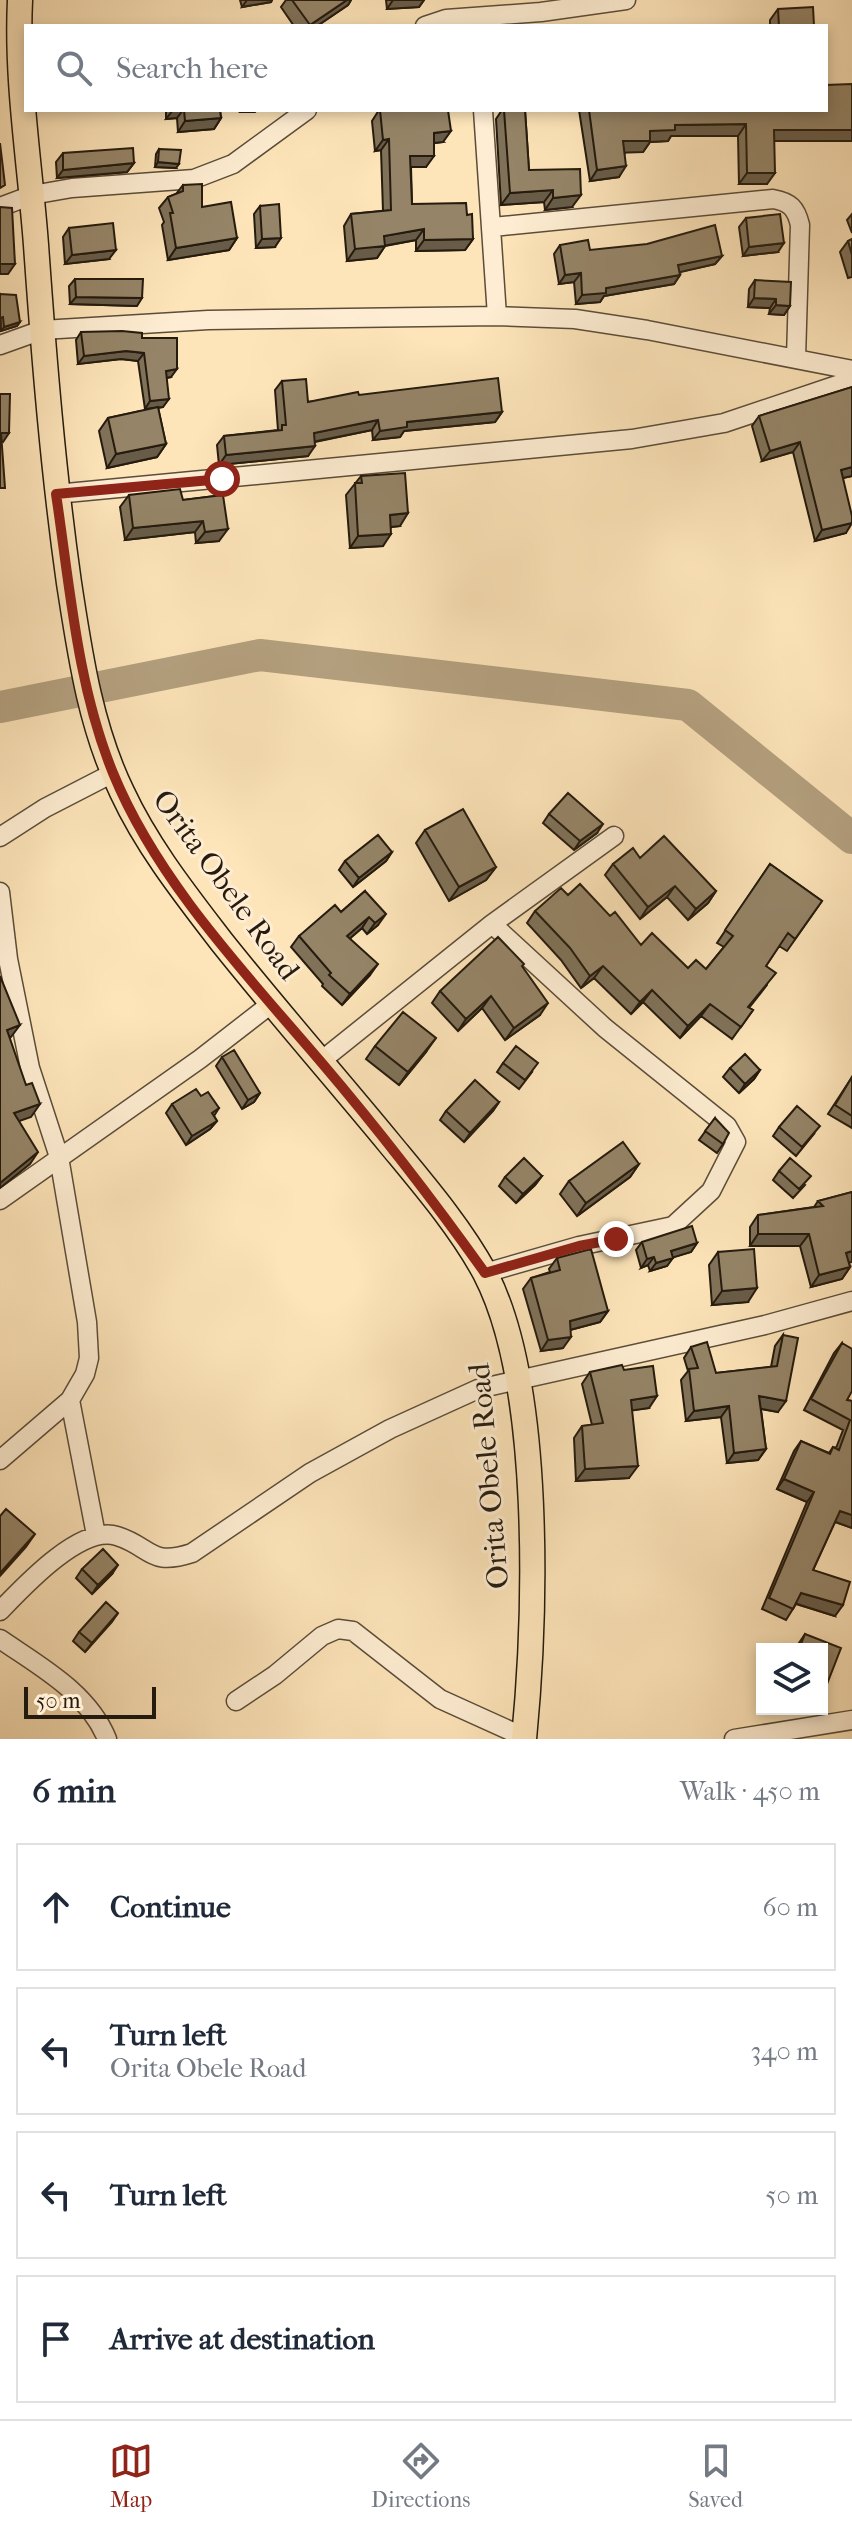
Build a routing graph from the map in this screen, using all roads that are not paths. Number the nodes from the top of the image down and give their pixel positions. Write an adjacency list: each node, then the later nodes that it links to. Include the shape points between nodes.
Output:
1 (20, 0): 5 (main road, Orita Obele Road)
2 (626, 0): 3 (street)
3 (471, 15): 4 (street)
4 (431, 24)
5 (24, 98)
6 (25, 112): 9 (main road, Orita Obele Road)
7 (304, 112): 9 (street, via 233,164 194,179)
8 (483, 112): 11 (street)
9 (32, 195): 10 (street); 13 (main road, Orita Obele Road)
10 (0, 207)
11 (493, 227): 12 (street); 15 (street, via 773,199 786,202 796,210 800,225)
12 (497, 316): 13 (street, via 208,320); 15 (street, via 590,321)
13 (42, 330): 14 (street); 18 (main road, Orita Obele Road)
14 (0, 345)
15 (796, 358): 16 (street)
16 (852, 370)
17 (852, 380): 18 (street, via 724,423 632,439)
18 (56, 494): 19 (main road, Orita Obele Road, via 86,691)
19 (113, 773): 21 (street); 25 (main road, Orita Obele Road, via 158,856)
20 (614, 836): 23 (street)
21 (0, 837)
22 (0, 892): 24 (street)
23 (492, 924): 26 (street); 29 (street, via 605,1028 727,1126 736,1142 711,1191 673,1226)
24 (4, 960): 27 (street)
25 (271, 1004): 26 (main road, Orita Obele Road); 27 (street)
26 (321, 1061): 29 (main road, Orita Obele Road, via 428,1191)
27 (59, 1157): 28 (street); 32 (street, via 89,1358)
28 (0, 1200)
29 (485, 1273): 31 (main road, Orita Obele Road)
30 (852, 1301): 31 (street, via 705,1339)
31 (517, 1378): 34 (street, via 446,1403 362,1443 251,1510 192,1553 153,1558 117,1535); 39 (main road, Orita Obele Road, via 532,1565)
32 (70, 1400): 33 (street); 34 (street)
33 (0, 1460)
34 (96, 1535): 35 (street, via 83,1538)
35 (0, 1611)
36 (0, 1639): 40 (street, via 71,1689)
37 (236, 1701): 39 (street, via 338,1629 353,1631 440,1699)
38 (852, 1720): 41 (street)
39 (524, 1738)
40 (107, 1739)
41 (734, 1739)

